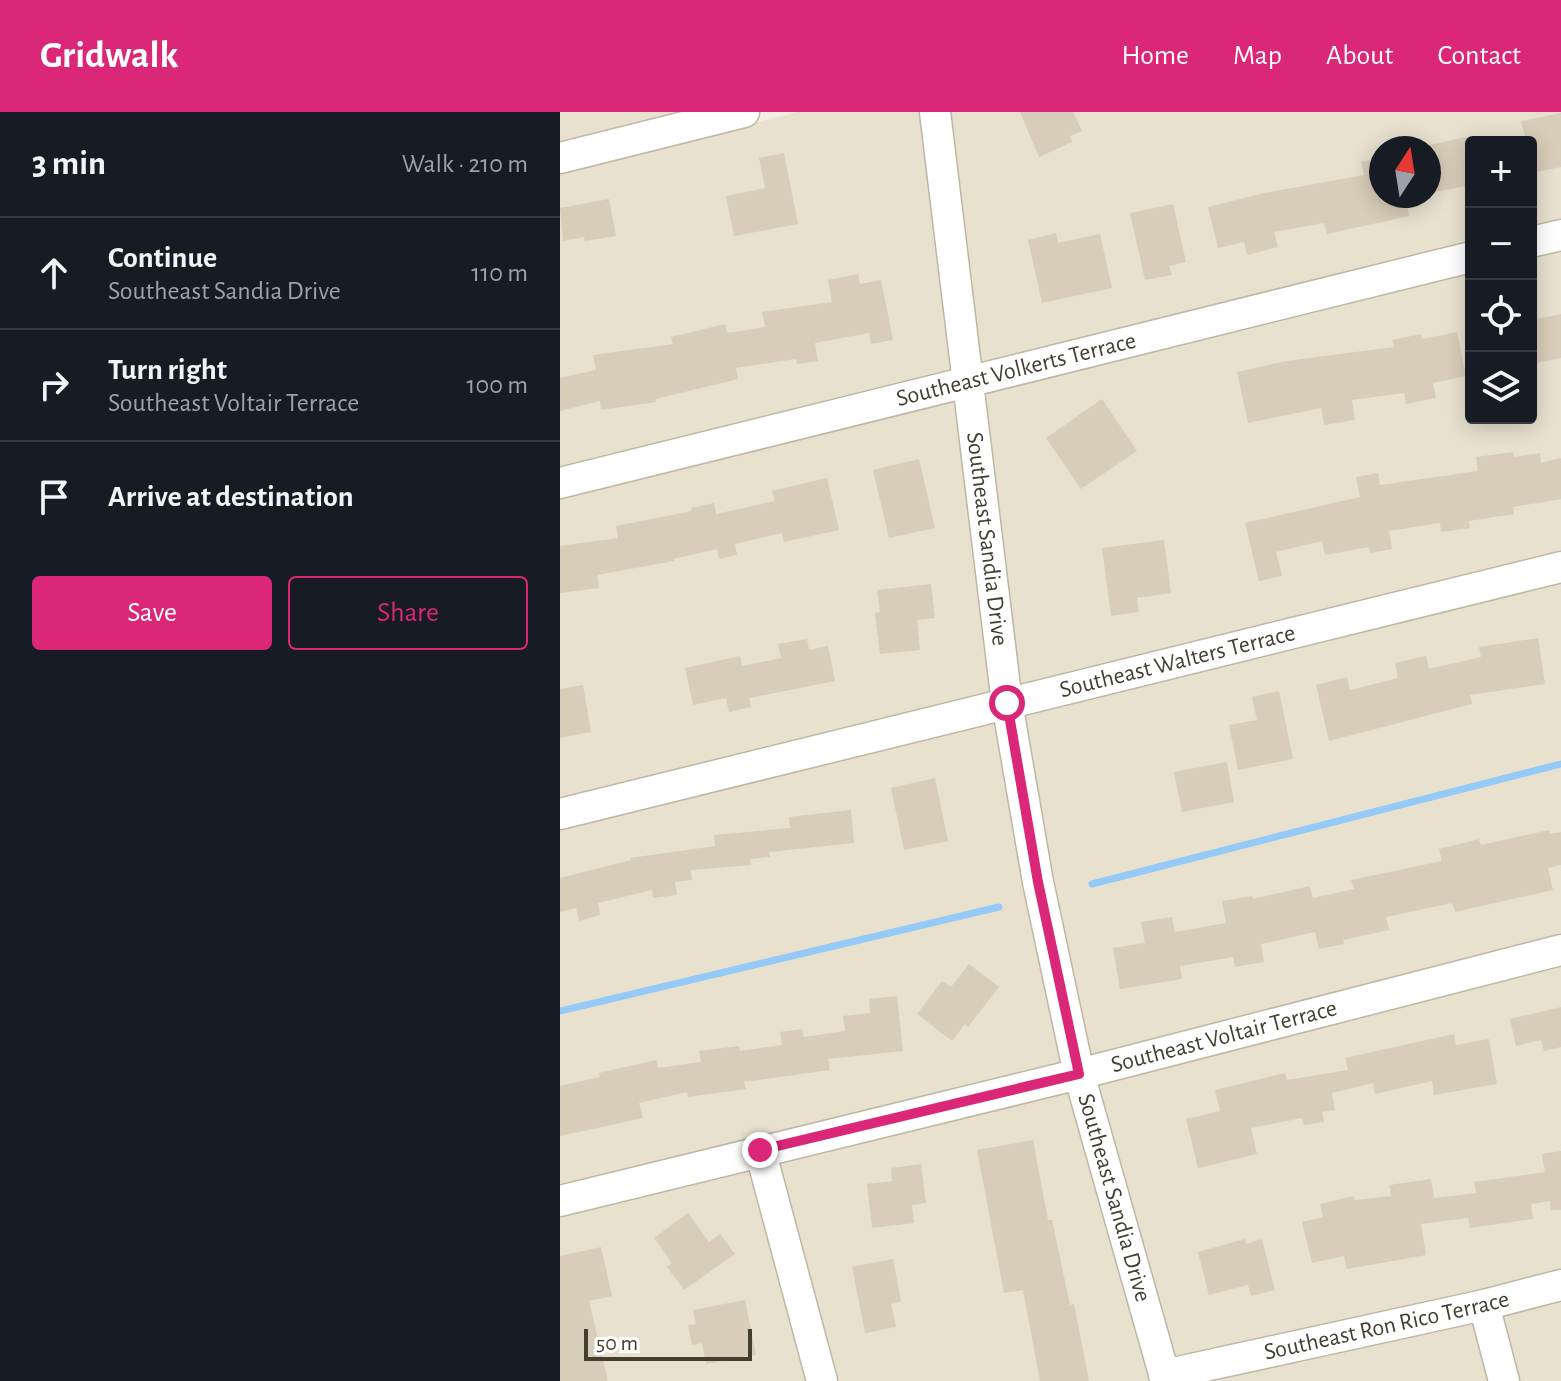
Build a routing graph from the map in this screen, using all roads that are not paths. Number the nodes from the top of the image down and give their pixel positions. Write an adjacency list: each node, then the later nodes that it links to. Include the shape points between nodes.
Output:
1 (744, 112): 3 (street)
2 (935, 112): 7 (street, Southeast Sandia Drive)
3 (560, 158)
4 (1561, 235): 5 (street)
5 (1537, 241)
6 (1465, 258): 7 (street, Southeast Volkerts Terrace)
7 (967, 380): 8 (street, Southeast Volkerts Terrace); 10 (street, Southeast Sandia Drive)
8 (560, 483)
9 (1561, 567): 10 (street, Southeast Walters Terrace)
10 (1007, 703): 11 (street, Southeast Walters Terrace); 13 (street, Southeast Sandia Drive)
11 (560, 814)
12 (1561, 950): 13 (street, Southeast Voltair Terrace)
13 (1079, 1074): 14 (street, Southeast Voltair Terrace); 18 (street, Southeast Sandia Drive)
14 (760, 1150): 15 (street, Southeast Voltair Terrace); 19 (street)
15 (560, 1201)
16 (1561, 1285): 17 (street, Southeast Ron Rico Terrace)
17 (1484, 1305): 18 (street, Southeast Ron Rico Terrace); 20 (street)
18 (1165, 1378)
19 (822, 1381)
20 (1504, 1381)

